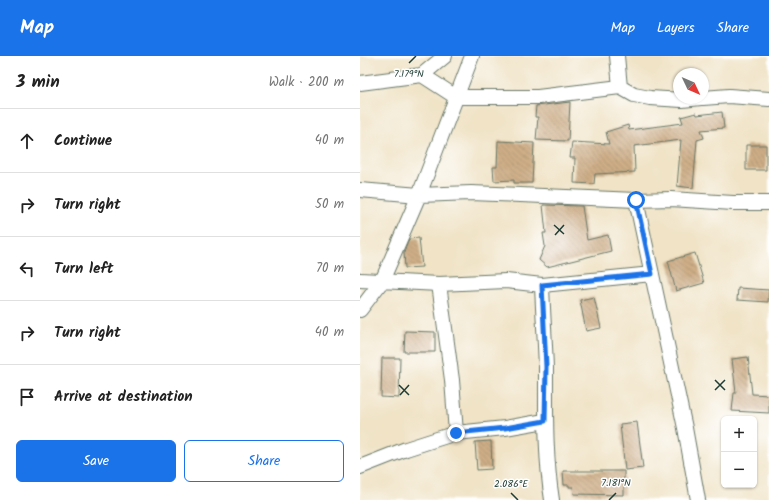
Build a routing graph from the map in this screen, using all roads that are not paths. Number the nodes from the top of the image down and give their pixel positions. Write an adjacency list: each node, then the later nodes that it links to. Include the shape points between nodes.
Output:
1 (446, 56): 4 (street)
2 (472, 56): 7 (street)
3 (617, 56): 6 (street)
4 (422, 75): 5 (street); 7 (street)
5 (360, 83)
6 (620, 87): 7 (street, via 538,97); 9 (street, via 634,95)
7 (456, 97): 12 (street)
8 (709, 97): 10 (street)
9 (673, 99)
10 (769, 99)
11 (360, 190): 12 (street)
12 (419, 196): 13 (street, via 471,193); 17 (street)
13 (636, 200): 14 (street); 15 (street)
14 (769, 203)
15 (652, 274): 19 (street); 25 (street)
16 (360, 280): 17 (street)
17 (382, 281): 18 (street); 20 (street)
18 (439, 284): 19 (street, via 506,281); 22 (street, via 452,380)
19 (542, 285): 21 (street, via 546,367)
20 (360, 310)
21 (545, 421): 22 (street); 24 (street)
22 (456, 433): 23 (street)
23 (360, 467)
24 (552, 500)
25 (698, 500)

